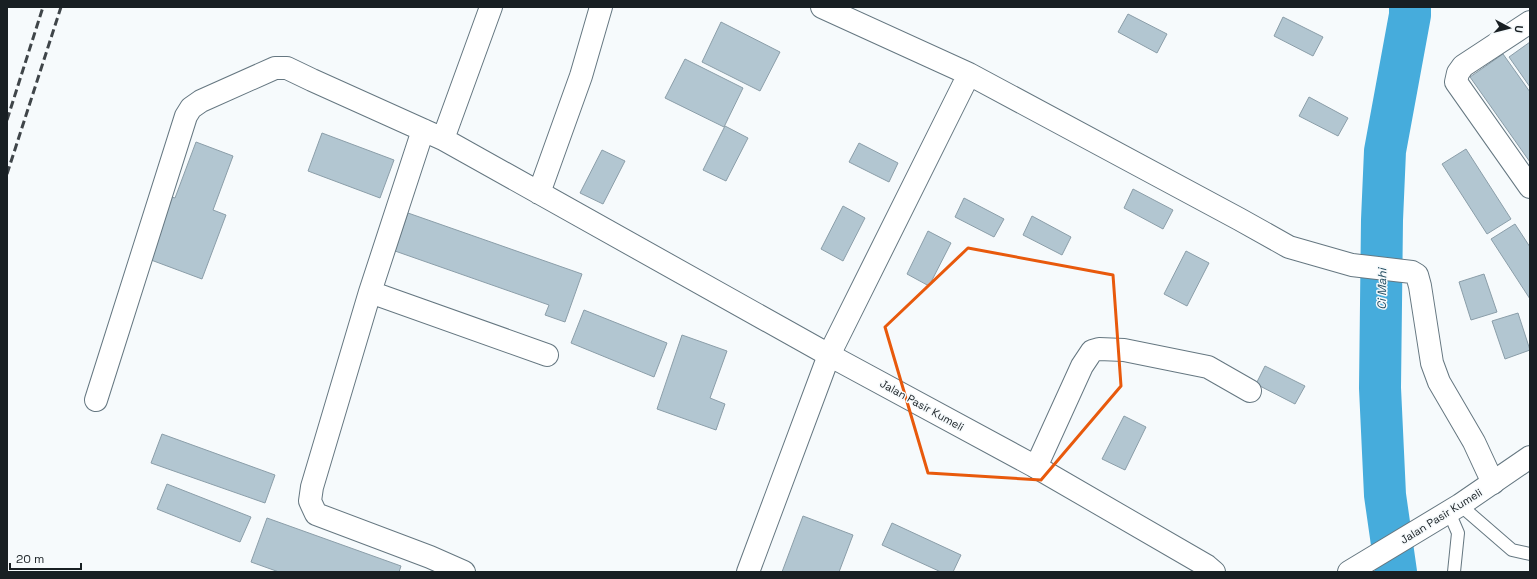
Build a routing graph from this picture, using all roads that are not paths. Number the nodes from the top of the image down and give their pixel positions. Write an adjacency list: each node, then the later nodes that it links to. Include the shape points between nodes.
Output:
1 (491, 7): 8 (street)
2 (601, 7): 10 (street, via 581,76)
3 (822, 7): 4 (street)
4 (856, 14): 6 (street)
5 (1530, 22): 9 (street, via 1463,66 1456,82)
6 (968, 74): 13 (street); 18 (street, via 1289,247 1340,263 1412,272 1416,275 1432,363 1439,382 1474,442)
7 (423, 130): 8 (street, Jalan Pasir Kumeli); 11 (street); 15 (street, Jalan Pasir Kumeli, via 281,67 201,100 191,108 186,116)
8 (443, 139): 10 (street, Jalan Pasir Kumeli)
9 (1530, 187)
10 (539, 193): 13 (street, Jalan Pasir Kumeli)
11 (370, 292): 12 (street); 21 (street, via 310,501 316,514)
12 (547, 355)
13 (829, 355): 17 (street, Jalan Pasir Kumeli); 23 (street)
14 (1250, 391): 17 (street, via 1208,367 1124,350 1092,351 1082,366)
15 (96, 400)
16 (1530, 457): 18 (street, Jalan Pasir Kumeli)
17 (1036, 467): 24 (street, Jalan Pasir Kumeli)
18 (1493, 483): 19 (street, Jalan Pasir Kumeli)
19 (1455, 509): 20 (lane, via 1512,550); 25 (street, Jalan Pasir Kumeli); 26 (lane, via 1458,533)
20 (1530, 554)
21 (428, 565): 22 (street)
22 (464, 572)
23 (748, 572)
24 (1214, 572)
25 (1349, 572)
26 (1454, 572)

